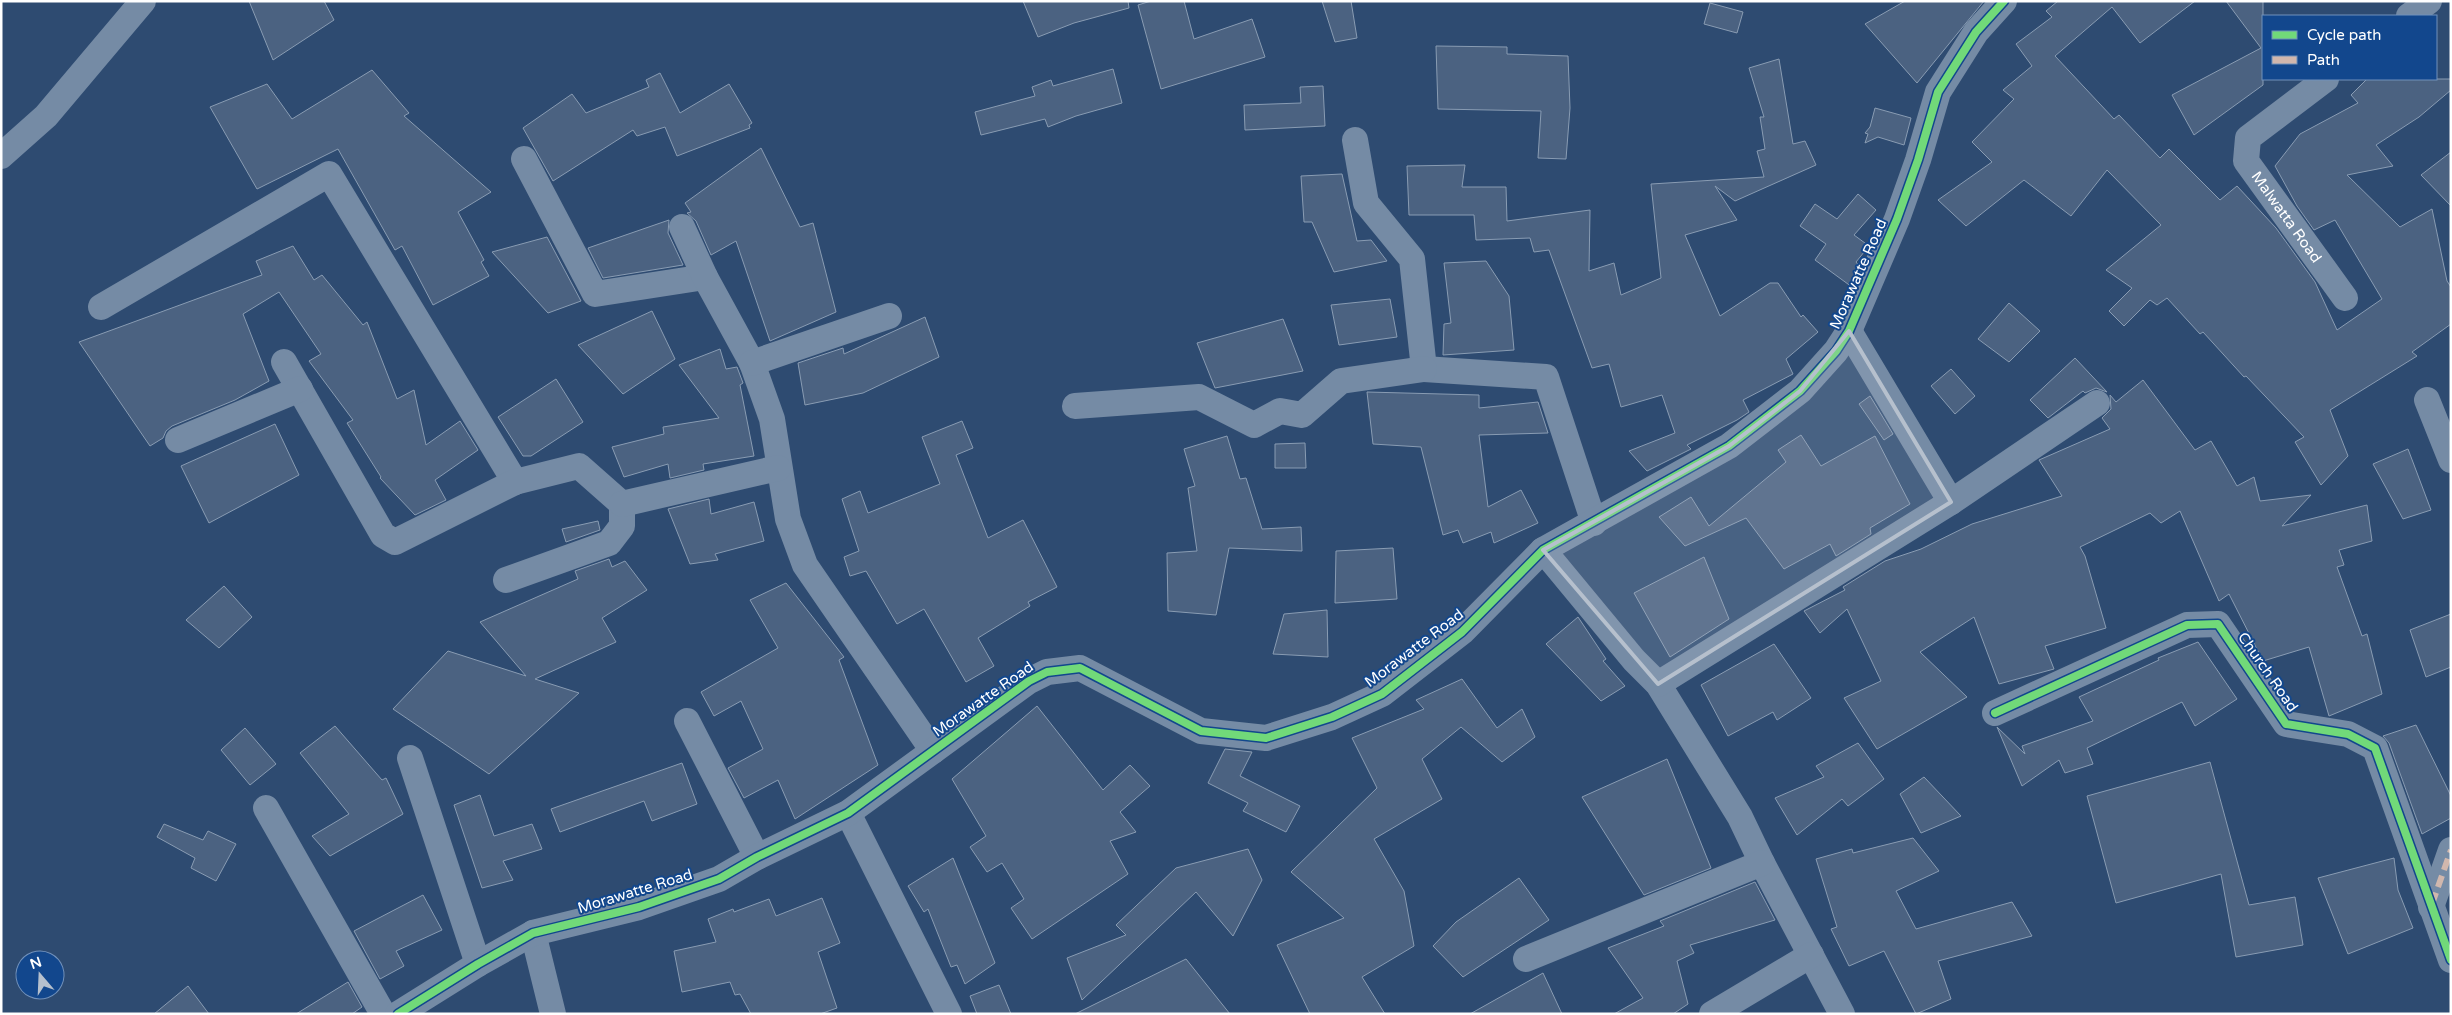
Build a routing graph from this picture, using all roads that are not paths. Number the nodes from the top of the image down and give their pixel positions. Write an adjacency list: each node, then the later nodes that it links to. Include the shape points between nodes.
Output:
1 (144, 1): 7 (street, via 46,116)
2 (2004, 1): 14 (street, Morawatte Road, via 1976,32 1938,92 1897,219)
3 (2429, 1): 4 (street)
4 (2410, 15)
5 (2325, 80): 11 (street, Malwatta Road, via 2248,138 2246,162)
6 (1355, 140): 17 (street, via 1366,202 1412,259)
7 (1, 156)
8 (524, 159): 10 (street, via 595,294)
9 (682, 227): 10 (street)
10 (705, 277): 16 (street)
11 (2345, 298)
12 (101, 307): 25 (street, via 329,174)
13 (889, 316): 16 (street)
14 (1849, 331): 26 (street); 28 (street, Morawatte Road, via 1836,351 1800,391 1729,446)
15 (284, 362): 18 (street)
16 (752, 363): 24 (street, via 772,419)
17 (1424, 369): 21 (street, via 1341,381 1302,415 1280,411 1254,425 1199,397); 28 (street, via 1546,377)
18 (300, 389): 22 (street); 25 (street, via 383,535 395,542)
19 (2427, 400): 23 (street)
20 (2097, 403): 26 (street)
21 (1075, 406)
22 (178, 440)
23 (2451, 460)
24 (778, 468): 27 (street); 34 (street, via 788,519 805,565)
25 (515, 482): 27 (street, via 579,466)
26 (1951, 502): 31 (street)
27 (622, 504): 30 (street, via 622,526 609,543)
28 (1594, 523): 29 (street, Morawatte Road)
29 (1543, 550): 31 (street, via 1634,660); 34 (street, Morawatte Road, via 1462,632 1382,694 1332,717 1266,738 1201,731 1080,668 1047,672 1028,681)
30 (506, 580)
31 (1658, 684): 40 (street, via 1740,817)
32 (1995, 713): 41 (street, Church Road, via 2187,625 2218,624 2286,724 2348,734 2375,748)
33 (687, 721): 39 (street)
34 (933, 751): 37 (street, Morawatte Road)
35 (410, 758): 46 (street)
36 (266, 808): 47 (street)
37 (848, 813): 39 (street, Morawatte Road); 50 (street)
38 (2451, 850): 41 (street)
39 (757, 857): 42 (street, Morawatte Road, via 719,879 639,907)
40 (1762, 863): 43 (street); 44 (street)
41 (2431, 907): 45 (street, Church Road)
42 (533, 933): 46 (street, Morawatte Road); 49 (street)
43 (1811, 955): 51 (street); 52 (street)
44 (1526, 958)
45 (2451, 960)
46 (478, 964): 48 (street, Morawatte Road)
47 (383, 1014)
48 (398, 1014)
49 (553, 1014)
50 (949, 1014)
51 (1712, 1014)
52 (1842, 1014)

